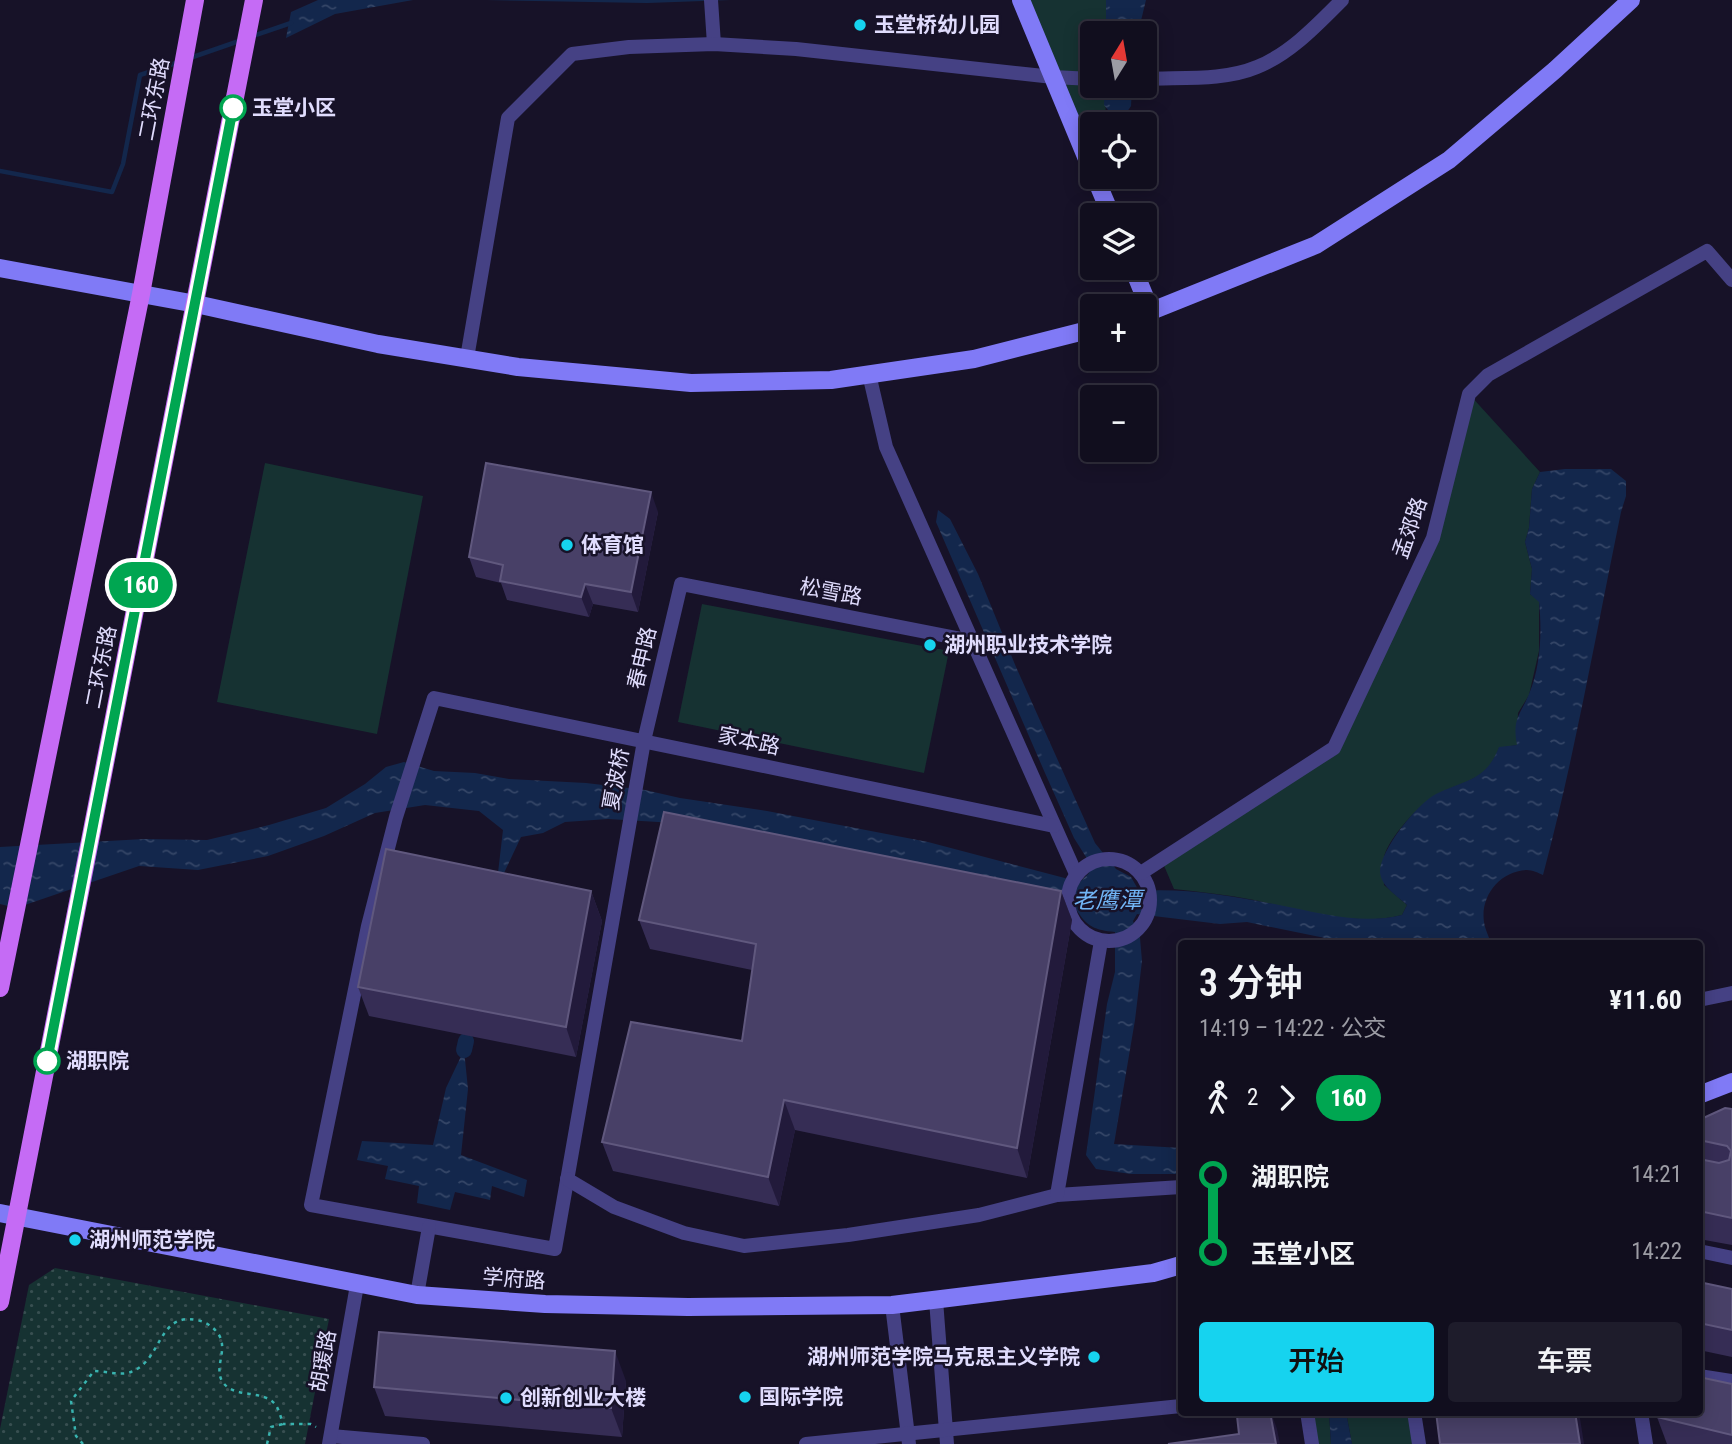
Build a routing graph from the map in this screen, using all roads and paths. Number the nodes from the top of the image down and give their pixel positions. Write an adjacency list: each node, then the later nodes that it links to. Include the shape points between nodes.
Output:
1 (195, 0): 14 (main road, 二环东路)
2 (254, 0): 15 (main road, 二环东路)
3 (1021, 0): 8 (main road)
4 (1342, 0): 10 (street, via 1308,33 1258,67 1231,74)
5 (1631, 0): 16 (main road, via 1449,160 1316,245)
6 (711, 3): 7 (street)
7 (714, 44): 8 (street); 18 (street, via 572,54 508,118)
8 (1053, 77): 9 (street); 11 (main road)
9 (1080, 78)
10 (1157, 78)
11 (1080, 142)
12 (0, 268): 14 (main road)
13 (1732, 280): 25 (street, 孟郊路, via 1707,251 1488,375 1469,394 1433,538 1334,748)
14 (141, 294): 15 (main road); 27 (main road, 二环东路)
15 (196, 304): 18 (main road, via 378,344); 35 (main road, 二环东路)
16 (1157, 309)
17 (1080, 332): 19 (main road, via 974,359)
18 (467, 358): 19 (main road, via 691,383 831,380)
19 (869, 374): 21 (street, via 886,447)
20 (681, 584): 21 (street, 松雪路); 22 (street, 春申路)
21 (972, 641): 23 (street)
22 (644, 741): 23 (street, 家本路); 32 (street, 夏波桥); 36 (street, 家本路, via 434,698 368,926 311,1205)
23 (1054, 826): 24 (street)
24 (1078, 873): 25 (street, via 1110,858); 26 (street, via 1067,901 1069,912 1088,936)
25 (1141, 873): 26 (street, via 1151,905 1142,925)
26 (1106, 942): 34 (street)
27 (0, 988)
28 (1732, 993): 29 (street)
29 (1703, 999)
30 (1732, 1082): 31 (main road)
31 (1703, 1093)
32 (567, 1179): 34 (street, via 614,1207 684,1233 744,1246 979,1215); 36 (street, 夏波桥, via 555,1249)
33 (1178, 1186): 34 (street)
34 (1057, 1195)
35 (9, 1214): 40 (main road, 学府路); 43 (main road, 二环东路)
36 (429, 1227): 41 (street)
37 (1703, 1252): 38 (street)
38 (1732, 1258)
39 (1178, 1266): 42 (main road, 学府路, via 1153,1273)
40 (357, 1285): 41 (main road, 学府路); 54 (street, 胡瑗路)
41 (417, 1296): 44 (main road, 学府路, via 688,1307)
42 (936, 1300): 44 (main road, 学府路); 52 (street)
43 (0, 1302)
44 (892, 1305): 53 (street)
45 (1703, 1377): 46 (street)
46 (1732, 1381)
47 (1178, 1406): 52 (street)
48 (1308, 1416): 59 (street)
49 (1416, 1416): 60 (street)
50 (1642, 1416): 61 (street)
51 (283, 1424): 54 (path, via 311,1424); 55 (path, via 276,1405 265,1396 231,1389 222,1381 220,1336 209,1324 195,1319 174,1322 149,1361 129,1373 94,1371 71,1401 76,1436); 56 (path, via 271,1427)
52 (946, 1438): 53 (street)
53 (908, 1439): 58 (street)
54 (330, 1440): 57 (street)
55 (83, 1444)
56 (267, 1444)
57 (423, 1444)
58 (806, 1444)
59 (1312, 1444)
60 (1419, 1444)
61 (1646, 1444)

